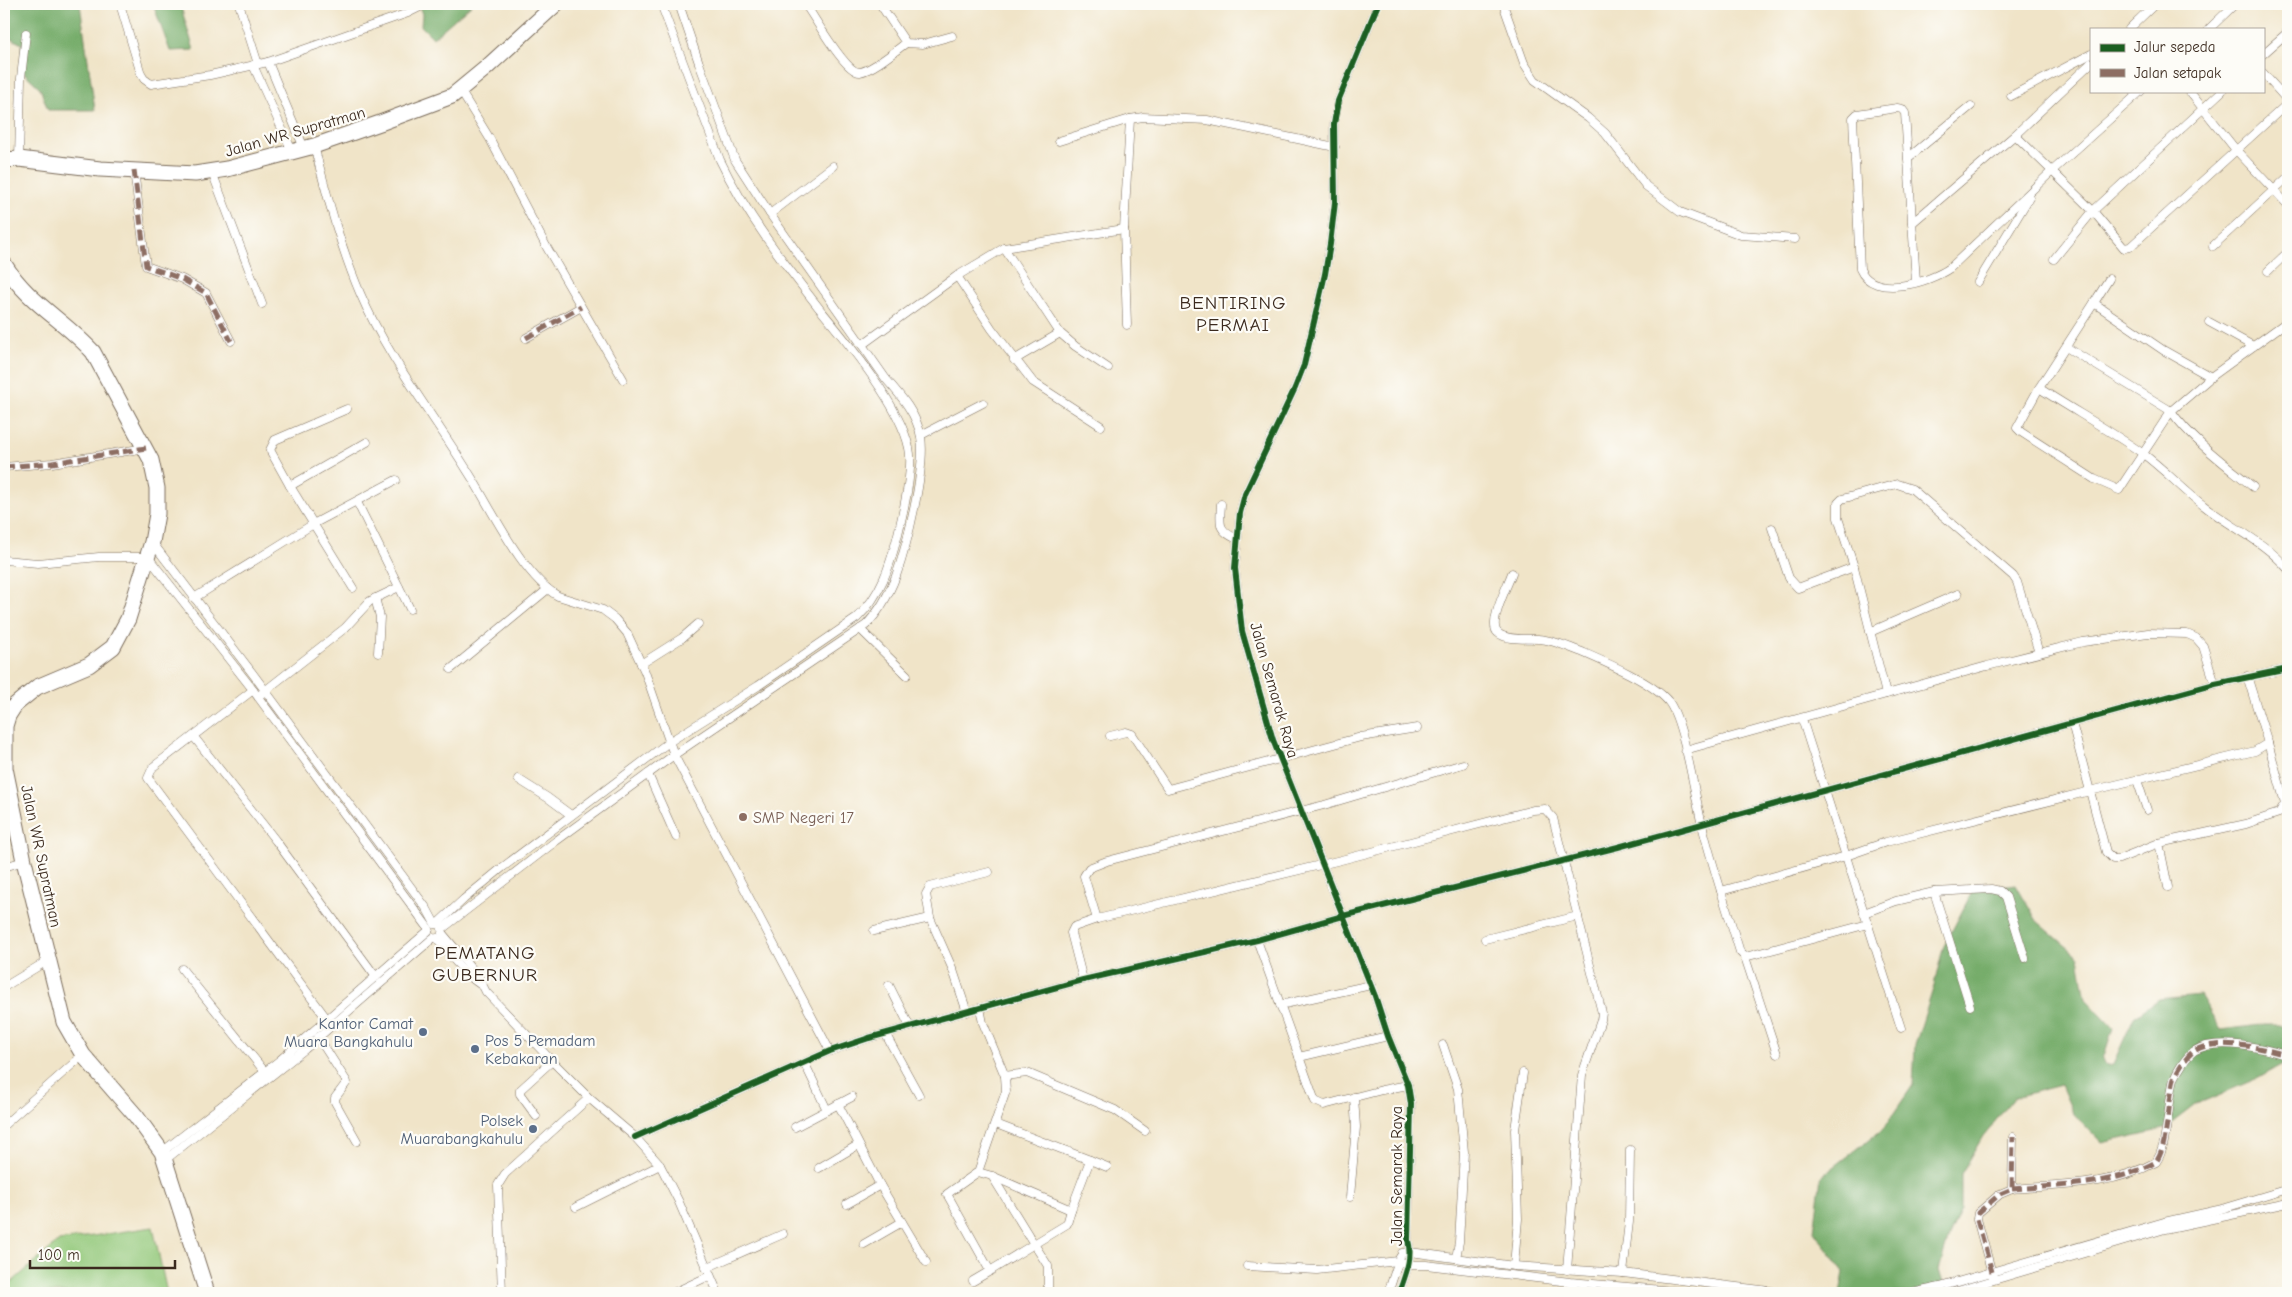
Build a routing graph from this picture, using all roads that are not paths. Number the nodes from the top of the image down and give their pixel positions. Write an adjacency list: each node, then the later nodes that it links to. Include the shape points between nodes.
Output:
1 (120, 4): 22 (street, via 141,74 147,83 210,76)
2 (239, 4): 22 (street)
3 (556, 4): 25 (highway, Jalan WR Supratman)
4 (661, 4): 61 (street, via 723,166)
5 (680, 4): 50 (street, via 735,160)
6 (805, 4): 18 (street, via 843,62 854,71 872,67)
7 (881, 4): 18 (street)
8 (1378, 4): 36 (street, Jalan Semarak Raya, via 1338,101)
9 (1503, 4): 53 (street, via 1524,63 1535,80 1605,133 1646,186 1680,212 1741,234)
10 (2155, 4): 13 (street)
11 (2235, 4): 14 (street)
12 (424, 5): 21 (street)
13 (2130, 28)
14 (2210, 28)
15 (2288, 32): 19 (street)
16 (26, 33): 40 (street)
17 (952, 36): 18 (street, via 924,44)
18 (906, 43)
19 (2264, 53)
20 (2090, 55): 29 (street)
21 (268, 62): 22 (street); 37 (street)
22 (255, 64): 37 (street)
23 (2090, 64): 34 (street)
24 (2264, 74): 30 (street)
25 (460, 90): 37 (highway, Jalan WR Supratman, via 440,102); 68 (street)
26 (2140, 92): 43 (street)
27 (2190, 92): 32 (street)
28 (2221, 92): 32 (street)
29 (2010, 96)
30 (2288, 102): 38 (street)
31 (1971, 106): 39 (street)
32 (2204, 108): 38 (street); 49 (street)
33 (1130, 119): 35 (street); 36 (street, via 1207,120); 52 (street)
34 (2015, 135): 43 (street); 51 (street)
35 (1059, 141)
36 (1335, 146): 101 (street, Jalan Semarak Raya, via 1335,202 1329,252 1306,356 1295,388 1245,494)
37 (303, 148): 44 (highway, Jalan WR Supratman); 109 (street, via 360,294 395,358 519,556)
38 (2236, 150): 47 (street); 49 (street, via 2130,247 2122,247)
39 (1908, 158): 51 (street); 64 (street, via 1902,109 1857,114 1853,118 1860,269 1868,279 1885,287)
40 (11, 159): 42 (highway, Jalan WR Supratman)
41 (833, 166): 50 (street)
42 (134, 170): 44 (highway, Jalan WR Supratman); 74 (street, via 146,266 182,279 206,293)
43 (2052, 171): 46 (street); 49 (street)
44 (212, 172): 67 (street)
45 (2288, 177): 47 (street)
46 (2035, 188): 64 (street, via 1950,268); 65 (street)
47 (2275, 189): 48 (street); 54 (street)
48 (2288, 204)
49 (2093, 211): 57 (street)
50 (770, 214): 58 (street)
51 (1912, 223): 64 (street)
52 (1124, 229): 55 (street); 71 (street)
53 (1795, 239)
54 (2213, 246)
55 (1004, 248): 62 (street); 72 (street)
56 (2288, 252): 59 (street)
57 (2054, 259)
58 (805, 263): 61 (street); 75 (street)
59 (2268, 271)
60 (6, 273): 89 (highway, Jalan WR Supratman, via 93,352)
61 (792, 273): 92 (street, via 883,394 904,432)
62 (957, 276): 75 (street); 78 (street)
63 (2109, 279): 66 (street)
64 (1916, 282)
65 (1978, 282)
66 (2094, 303): 77 (street); 80 (street, via 2163,350)
67 (262, 304)
68 (581, 307): 73 (street); 81 (street)
69 (2288, 321): 76 (street)
70 (2209, 322): 76 (street)
71 (1127, 326)
72 (1060, 333): 78 (street); 79 (street)
73 (526, 338)
74 (231, 341)
75 (863, 344): 87 (street, via 907,403)
76 (2253, 346): 80 (street)
77 (2066, 347): 82 (street); 85 (street)
78 (1014, 360): 86 (street, via 1033,382)
79 (1108, 368)
80 (2210, 377): 85 (street)
81 (623, 379)
82 (2039, 388): 90 (street); 90 (street, via 2017,428 2094,479 2119,490)
83 (983, 403): 87 (street)
84 (347, 409): 95 (street, via 276,440 270,450)
85 (2171, 411): 90 (street); 96 (street, via 2201,445)
86 (1101, 426)
87 (921, 434): 91 (street)
88 (367, 442): 95 (street)
89 (146, 448): 93 (street); 102 (highway, Jalan WR Supratman, via 157,488 157,514)
90 (2143, 454): 105 (street, via 2202,505 2256,539)
91 (922, 457): 92 (street); 115 (street, via 912,515 896,575 879,609)
92 (910, 460): 134 (street, via 895,546 879,590 868,607 841,630)
93 (4, 467)
94 (396, 480): 97 (street)
95 (290, 486): 99 (street)
96 (2254, 487)
97 (357, 502): 99 (street); 107 (street)
98 (1221, 504): 101 (street, via 1219,522 1225,532)
99 (315, 524): 108 (street); 111 (street)
100 (1772, 528): 104 (street, via 1789,578 1798,588)
101 (1237, 539): 138 (street, Jalan Semarak Raya, via 1235,568 1242,631)
102 (150, 550): 103 (street, via 38,563); 111 (street); 126 (street); 130 (highway, Jalan WR Supratman, via 128,619 113,647 89,664 24,696 8,716)
103 (4, 560)
104 (1854, 568): 116 (street); 118 (street, via 1838,518 1838,503 1842,499 1897,484 1912,489 2013,576)
105 (2288, 569)
106 (1512, 573): 136 (street, via 1494,619 1497,633 1555,642 1604,661 1653,689 1674,710)
107 (399, 587): 112 (street); 113 (street)
108 (353, 588)
109 (548, 589): 119 (street, via 558,596 603,610 615,619 627,633); 120 (street)
110 (1958, 594): 116 (street)
111 (194, 598): 125 (street)
112 (375, 598): 117 (street, via 380,617); 125 (street, via 346,628)
113 (410, 609)
114 (698, 624): 119 (street)
115 (860, 629): 122 (street); 137 (street)
116 (1870, 632): 127 (street)
117 (378, 653)
118 (2039, 653): 124 (street, via 2148,632 2187,634 2203,646); 127 (street)
119 (641, 664): 134 (street)
120 (451, 669)
121 (2288, 669): 123 (street)
122 (907, 674)
123 (2246, 676): 124 (street); 135 (street)
124 (2215, 684): 129 (street)
125 (265, 691): 126 (street); 145 (street)
126 (255, 694): 133 (street); 146 (street)
127 (1886, 694): 128 (street)
128 (1802, 719): 136 (street); 143 (street)
129 (2072, 723): 143 (street); 144 (street)
130 (5, 726): 155 (highway, Jalan WR Supratman, via 5,768)
131 (1417, 728): 138 (street, via 1361,737)
132 (1110, 736): 138 (street, via 1126,732 1132,734 1168,789)
133 (194, 737): 176 (street); 184 (street, via 153,766 148,778)
134 (669, 742): 137 (street); 149 (street)
135 (2268, 742): 142 (street, via 2255,751); 152 (street, via 2284,809 2246,824)
136 (1685, 750): 150 (street)
137 (674, 755): 140 (street); 191 (street)
138 (1280, 760): 147 (street, Jalan Semarak Raya)
139 (1464, 764): 147 (street)
140 (648, 774): 151 (street); 168 (street)
141 (518, 780): 149 (street)
142 (2137, 780): 144 (street); 148 (street)
143 (1825, 790): 150 (street); 153 (street)
144 (2090, 791): 152 (street, via 2109,857 2119,860); 153 (street, via 1886,842)
145 (341, 796): 146 (street); 168 (street, via 401,874)
146 (334, 801): 168 (street)
147 (1301, 810): 156 (street, Jalan Semarak Raya); 166 (street, via 1089,868 1084,876)
148 (2147, 810)
149 (571, 815): 168 (street, via 464,898)
150 (1702, 824): 154 (street); 160 (street)
151 (676, 837)
152 (2159, 843): 159 (street)
153 (1846, 856): 160 (street); 162 (street)
154 (1562, 860): 156 (street, via 1553,818 1544,809); 163 (street); 164 (street)
155 (24, 861): 157 (street); 174 (highway, Jalan WR Supratman)
156 (1323, 864): 163 (street, Jalan Semarak Raya); 166 (street)
157 (4, 867)
158 (990, 872): 165 (street, via 928,888 926,900)
159 (2168, 887)
160 (1721, 891): 172 (street, via 1740,952)
161 (1934, 892): 162 (street); 173 (street, via 1991,889 2003,894); 182 (street)
162 (1864, 913): 167 (street)
163 (1343, 916): 170 (street); 178 (street, Jalan Semarak Raya)
164 (1578, 916): 171 (street); 245 (street, via 1602,1013 1582,1075)
165 (930, 918): 169 (street); 183 (street)
166 (1096, 919): 177 (street, via 1072,929)
167 (1868, 924): 172 (street); 186 (street)
168 (435, 931): 176 (street); 189 (street); 196 (street)
169 (874, 931)
170 (1257, 940): 177 (street); 181 (street)
171 (1485, 940)
172 (1745, 957): 192 (street)
173 (2025, 958)
174 (47, 961): 180 (street); 193 (highway, Jalan WR Supratman, via 64,1022)
175 (182, 969): 198 (street)
176 (376, 977): 184 (street)
177 (1083, 980): 183 (street)
178 (1371, 985): 181 (street); 188 (street, Jalan Semarak Raya)
179 (889, 986): 185 (street)
180 (4, 987)
181 (1280, 1005): 195 (street)
182 (1970, 1006)
183 (974, 1010): 185 (street); 200 (street, via 983,1023)
184 (328, 1019): 198 (street)
185 (910, 1028): 187 (street)
186 (1901, 1028)
187 (886, 1035): 191 (street); 202 (street)
188 (1388, 1036): 195 (street); 201 (street, Jalan Semarak Raya)
189 (318, 1037): 215 (street, via 346,1077 347,1082 335,1102); 218 (street)
190 (1443, 1045): 238 (street, via 1458,1089 1464,1152)
191 (830, 1051): 197 (street)
192 (1777, 1054)
193 (83, 1055): 210 (street); 218 (highway, Jalan WR Supratman, via 128,1107)
194 (2288, 1056): 226 (street, via 2254,1047 2202,1047 2185,1061 2173,1081 2162,1149 2156,1162 2125,1176 2090,1183)
195 (1299, 1057): 204 (street, via 1318,1104)
196 (552, 1061): 205 (street); 208 (street, via 520,1090)
197 (805, 1064): 207 (street); 213 (street)
198 (265, 1072): 218 (street)
199 (1523, 1073): 243 (street, via 1515,1130 1518,1220)
200 (1005, 1076): 209 (street, via 1006,1091); 212 (street, via 1026,1074 1115,1110)
201 (1408, 1086): 204 (street); 237 (street, Jalan Semarak Raya, via 1411,1123)
202 (920, 1095)
203 (852, 1097): 206 (street)
204 (1354, 1097): 228 (street, via 1356,1127)
205 (589, 1098): 213 (street); 252 (street, via 505,1174 498,1185)
206 (838, 1104): 207 (street); 216 (street)
207 (828, 1110): 211 (street)
208 (536, 1116)
209 (996, 1124): 219 (street); 223 (street)
210 (4, 1125)
211 (795, 1127)
212 (1145, 1131)
213 (635, 1137): 220 (street)
214 (2013, 1137): 226 (street)
215 (357, 1141)
216 (858, 1145): 222 (street); 225 (street)
217 (1630, 1150): 248 (street, via 1629,1222)
218 (163, 1156): 251 (highway, Jalan WR Supratman)
219 (1090, 1160): 221 (street); 232 (street)
220 (660, 1165): 231 (street); 246 (street)
221 (1107, 1167)
222 (819, 1168)
223 (978, 1172): 224 (street); 244 (street, via 947,1194)
224 (992, 1176): 232 (street); 236 (street)
225 (880, 1185): 230 (street); 233 (street)
226 (2012, 1189): 247 (street, via 2000,1194 1978,1213)
227 (2288, 1190): 247 (street)
228 (1350, 1197)
229 (2288, 1203): 250 (street, via 2165,1229)
230 (847, 1204)
231 (576, 1207)
232 (1071, 1210): 236 (street, via 1067,1224)
233 (902, 1222): 235 (street); 240 (street)
234 (783, 1234): 246 (street)
235 (864, 1244)
236 (1034, 1244): 244 (street); 255 (street, via 1048,1266)
237 (1406, 1252): 238 (street); 239 (street, Jalan Semarak Raya); 241 (street, Jalan Semarak Raya)
238 (1456, 1258): 243 (street)
239 (1398, 1261): 241 (street); 242 (street, via 1317,1270); 256 (street, Jalan Semarak Raya)
240 (926, 1262)
241 (1409, 1265): 257 (street, Jalan Semarak Raya); 258 (street)
242 (1247, 1266)
243 (1514, 1266): 245 (street)
244 (990, 1270): 249 (street)
245 (1567, 1270): 248 (street)
246 (707, 1272): 253 (street); 254 (street)
247 (1992, 1272): 250 (street); 260 (street)
248 (1623, 1273): 259 (street)
249 (973, 1280)
250 (1994, 1281): 261 (street)
251 (207, 1293)
252 (502, 1293)
253 (672, 1293)
254 (718, 1293)
255 (1048, 1293)
256 (1388, 1293)
257 (1399, 1293)
258 (1697, 1293)
259 (1786, 1293)
260 (1912, 1293)
261 (1950, 1293)

